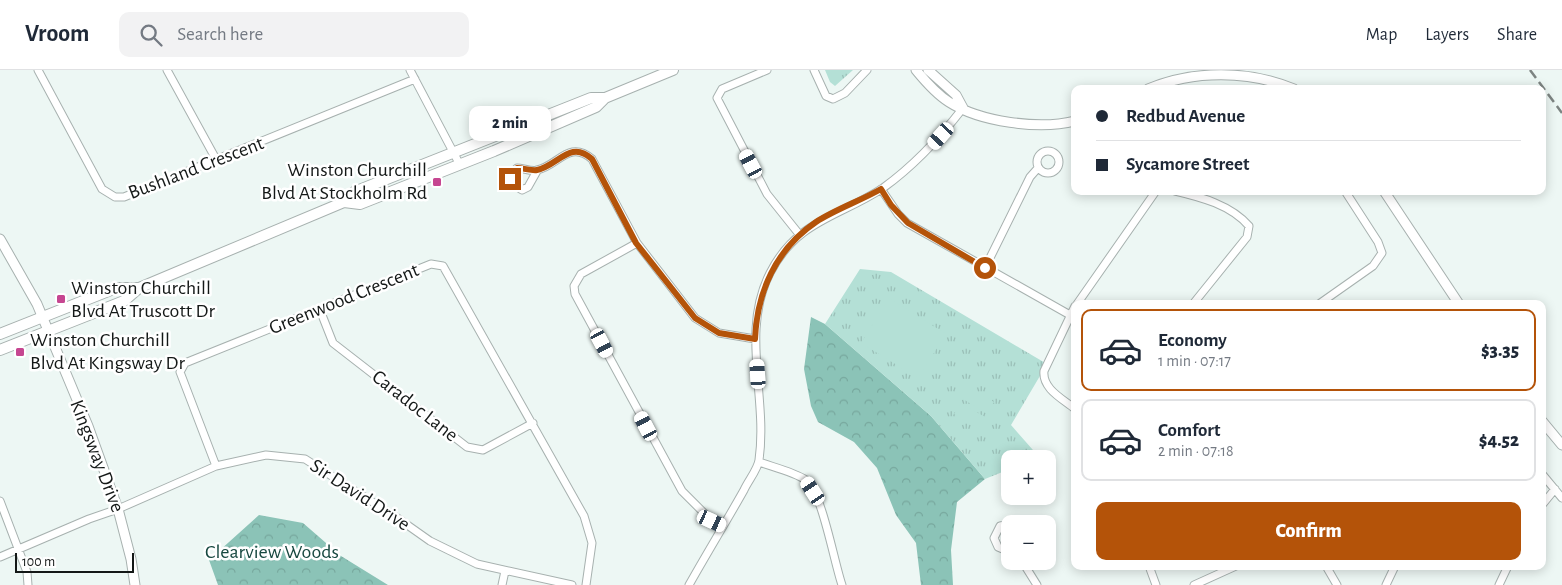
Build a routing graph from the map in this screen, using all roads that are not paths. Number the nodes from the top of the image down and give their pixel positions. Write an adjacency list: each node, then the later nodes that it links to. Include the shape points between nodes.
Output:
1 (38, 70): 17 (street, Bushland Crescent, via 108,194 124,197)
2 (167, 70): 17 (street)
3 (410, 70): 10 (street)
4 (673, 70): 13 (main road)
5 (767, 70): 27 (street, via 722,89 717,98 767,194)
6 (814, 70): 7 (street, via 826,96 833,99 845,93)
7 (867, 70)
8 (916, 70): 14 (street, via 950,103)
9 (928, 70): 14 (street, via 956,95)
10 (415, 79): 16 (street); 17 (street, Bushland Crescent)
11 (1158, 85): 12 (street, via 1178,77 1217,70 1254,74)
12 (1283, 85)
13 (605, 98): 16 (main road, via 591,98); 18 (main road, via 596,107)
14 (963, 108): 15 (street, via 1005,122 1030,125); 21 (street, via 929,150)
15 (1071, 122)
16 (453, 151): 18 (street); 26 (main road, via 354,192)
17 (217, 161)
18 (460, 165): 26 (main road, via 360,204)
19 (1038, 168): 30 (street, via 1030,177)
20 (537, 171): 29 (street, via 570,152 586,153)
21 (881, 189): 27 (street); 30 (street, via 894,210 908,223)
22 (1153, 195): 32 (street)
23 (1188, 195): 33 (street, via 1223,206 1248,226 1247,237)
24 (1348, 195): 34 (street, via 1382,252 1373,266)
25 (1387, 195): 35 (street)
26 (344, 202): 31 (main road)
27 (799, 234): 41 (street, via 770,273 758,308)
28 (0, 239): 38 (street, Kingsway Drive)
29 (636, 243): 41 (street, via 695,318 719,333); 55 (street, via 581,274 574,286 575,294 682,491 712,521)
30 (985, 268): 37 (street)
31 (139, 288): 38 (main road, via 116,288); 39 (main road, via 124,301)
32 (1080, 300)
33 (1196, 300)
34 (1326, 300)
35 (1456, 300)
36 (320, 310): 44 (street, Caradoc Lane, via 333,343 467,448 482,450); 44 (street, Greenwood Crescent, via 430,264 442,266); 48 (street, Greenwood Crescent, via 186,363 180,372)
37 (1070, 315): 43 (street, via 1044,377 1046,385)
38 (42, 317): 39 (street, Kingsway Drive); 40 (main road)
39 (48, 332): 42 (main road); 54 (street, Kingsway Drive, via 88,426)
40 (0, 334)
41 (755, 339): 47 (street, via 760,409)
42 (0, 350)
43 (1071, 406)
44 (533, 423): 71 (street, Greenwood Crescent, via 584,516 592,543)
45 (1546, 426): 46 (street)
46 (1562, 445)
47 (759, 462): 55 (street); 73 (street, via 807,481 820,501)
48 (216, 466): 54 (street, Sir David Drive); 66 (street, Sir David Drive, via 266,455 305,459 396,516 430,542 477,564)
49 (1546, 479): 50 (street)
50 (1555, 489): 51 (street); 52 (street)
51 (1562, 498)
52 (1546, 500)
53 (0, 501): 57 (street)
54 (118, 509): 57 (street, Sir David Drive); 68 (street, Kingsway Drive, via 132,559)
55 (723, 526): 72 (street)
56 (1001, 526): 58 (street, via 994,538)
57 (19, 548): 59 (street, Sir David Drive); 67 (street, via 28,572)
58 (1001, 548)
59 (0, 557)
60 (1028, 570): 74 (street)
61 (1150, 570): 75 (street)
62 (1227, 570): 76 (street)
63 (1328, 570): 77 (street)
64 (1393, 570): 78 (street)
65 (1506, 570): 79 (street)
66 (505, 571): 69 (street); 70 (street, Sir David Drive)
67 (28, 585)
68 (135, 585)
69 (502, 585)
70 (572, 585)
71 (586, 585)
72 (689, 585)
73 (842, 585)
74 (1038, 585)
75 (1156, 585)
76 (1194, 585)
77 (1337, 585)
78 (1386, 585)
79 (1499, 585)

